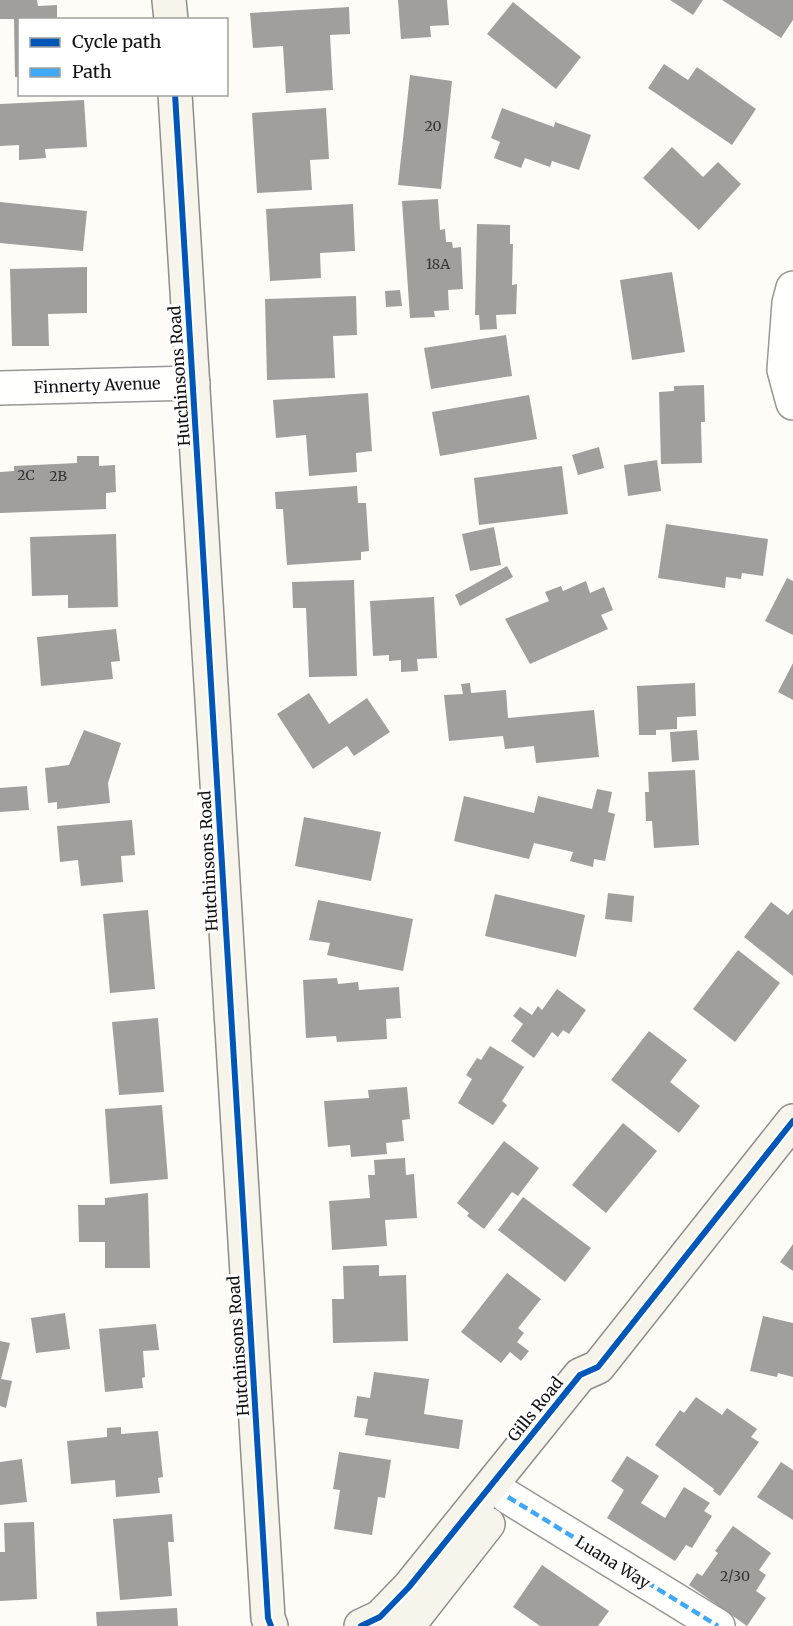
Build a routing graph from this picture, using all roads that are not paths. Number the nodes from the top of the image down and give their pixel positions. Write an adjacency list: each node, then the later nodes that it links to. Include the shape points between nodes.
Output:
1 (169, 0): 2 (street)
2 (171, 18)
3 (175, 96): 5 (street, Hutchinsons Road)
4 (793, 288): 7 (street, via 784,370)
5 (193, 383): 6 (street, Finnerty Avenue); 11 (street, Hutchinsons Road)
6 (0, 388)
7 (793, 403)
8 (793, 1121): 9 (street, Gills Road)
9 (598, 1367): 10 (street, Gills Road, via 596,1385); 12 (street, Gills Road, via 580,1375 409,1587 380,1617)
10 (508, 1497): 13 (street, Gills Road); 14 (street, Luana Way)
11 (271, 1626)
12 (361, 1626)
13 (408, 1626)
14 (718, 1626)

